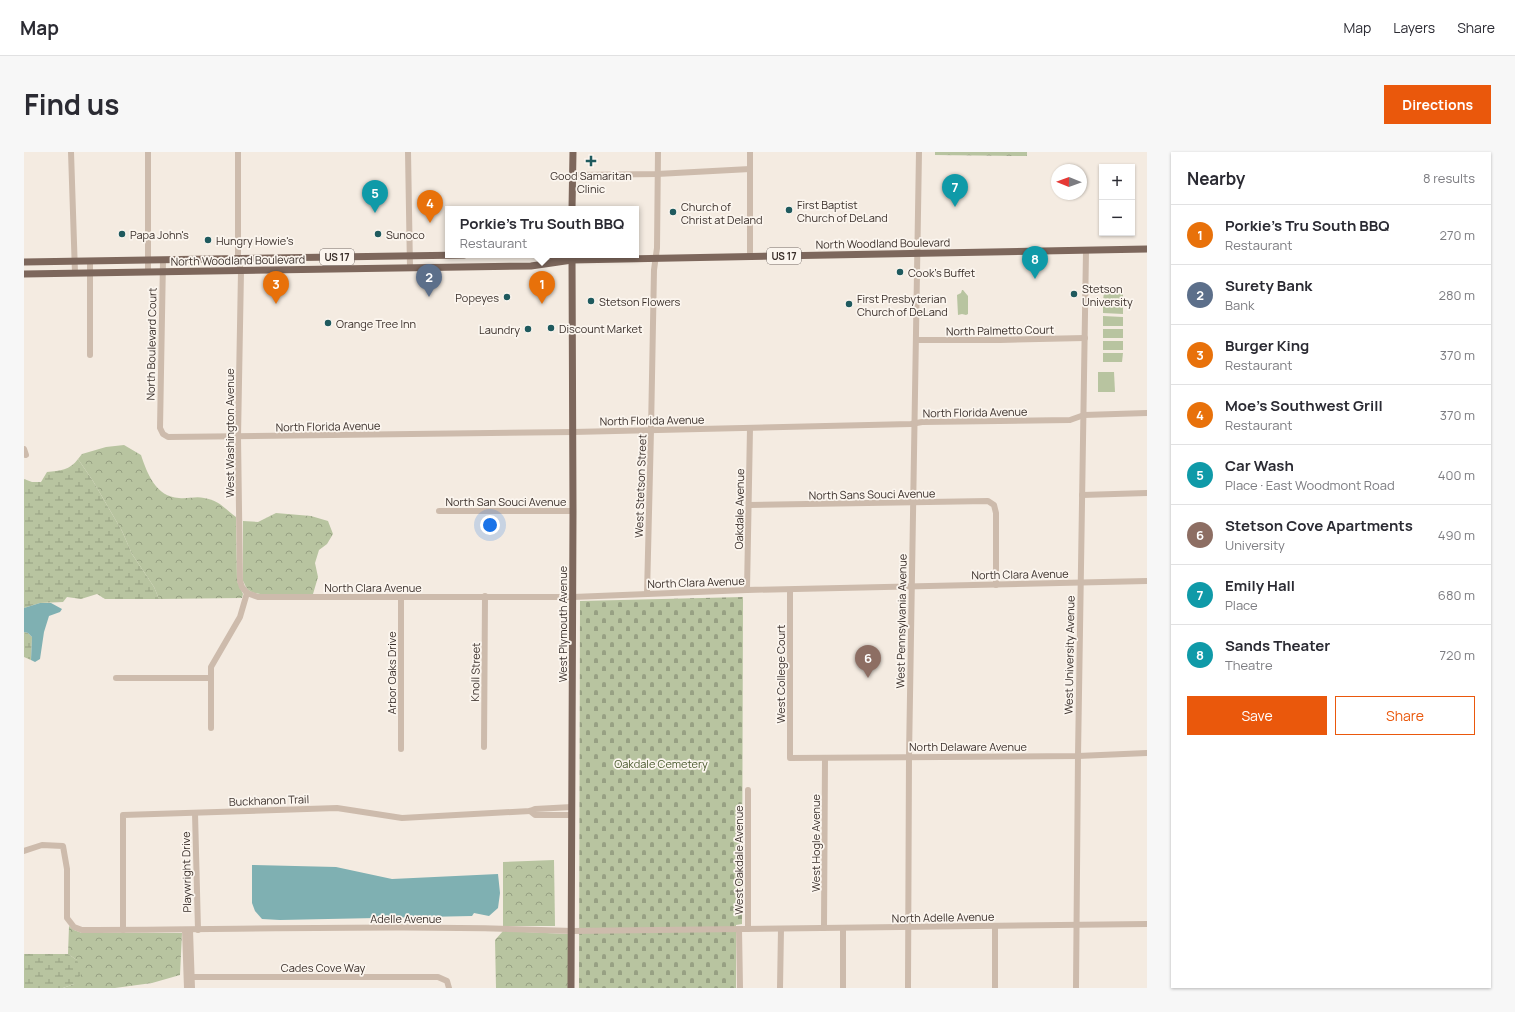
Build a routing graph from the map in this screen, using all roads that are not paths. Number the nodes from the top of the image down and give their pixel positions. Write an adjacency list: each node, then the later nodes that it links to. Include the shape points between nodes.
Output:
1 (71, 152): 26 (street)
2 (148, 152): 24 (street)
3 (238, 152): 19 (street, West Washington Avenue)
4 (408, 152): 17 (street)
5 (573, 152): 11 (main road)
6 (658, 152): 10 (street, West Stetson Street)
7 (750, 152): 9 (street)
8 (919, 152): 15 (street, West Pennsylvania Avenue)
9 (750, 169): 10 (street); 18 (street)
10 (658, 174): 11 (street); 23 (street, West Stetson Street)
11 (573, 175): 12 (main road)
12 (572, 206)
13 (1147, 249): 14 (main road, North Woodland Boulevard / US 17)
14 (1086, 251): 15 (main road, North Woodland Boulevard / US 17); 36 (street, West University Avenue)
15 (918, 254): 18 (main road, North Woodland Boulevard / US 17); 37 (street, West Pennsylvania Avenue)
16 (445, 255): 17 (main road, North Woodland Boulevard / US 17)
17 (410, 256): 19 (main road, North Woodland Boulevard / US 17); 29 (street)
18 (750, 256): 23 (main road, North Woodland Boulevard / US 17)
19 (238, 258): 25 (main road, North Woodland Boulevard / US 17); 30 (street, West Washington Avenue)
20 (567, 258): 29 (main road, North Woodland Boulevard / US 17, via 531,266)
21 (572, 258): 45 (main road, West Plymouth Avenue)
22 (639, 258): 23 (main road, North Woodland Boulevard / US 17)
23 (656, 258): 44 (street, West Stetson Street)
24 (148, 260): 25 (main road, North Woodland Boulevard / US 17); 27 (main road, North Woodland Boulevard / US 17); 31 (street)
25 (163, 260): 32 (street, North Boulevard Court)
26 (74, 261): 27 (main road, North Woodland Boulevard / US 17); 28 (main road, North Woodland Boulevard / US 17); 33 (street)
27 (90, 261): 34 (street)
28 (24, 262)
29 (410, 268): 30 (main road, North Woodland Boulevard / US 17)
30 (241, 271): 32 (main road, North Woodland Boulevard / US 17); 46 (street, West Washington Avenue)
31 (148, 272): 32 (main road, North Woodland Boulevard / US 17); 34 (main road, North Woodland Boulevard / US 17)
32 (163, 272): 42 (street, North Boulevard Court)
33 (75, 273): 34 (main road, North Woodland Boulevard / US 17); 35 (main road, North Woodland Boulevard / US 17)
34 (90, 273): 38 (street)
35 (24, 274)
36 (1084, 338): 37 (street, North Palmetto Court); 40 (street, West University Avenue)
37 (916, 340): 41 (street, West Pennsylvania Avenue)
38 (90, 355)
39 (1147, 413): 40 (street, North Florida Avenue)
40 (1084, 415): 41 (street, North Florida Avenue, via 1070,420); 48 (street, West University Avenue)
41 (915, 423): 43 (street, North Florida Avenue); 49 (street, West Pennsylvania Avenue)
42 (160, 428): 46 (street, North Florida Avenue, via 168,437)
43 (750, 428): 44 (street, North Florida Avenue); 50 (street, Oakdale Avenue)
44 (651, 430): 45 (street, North Florida Avenue); 60 (street, West Stetson Street)
45 (573, 432): 46 (street, North Florida Avenue); 52 (main road, West Plymouth Avenue)
46 (238, 437): 59 (street, West Washington Avenue, via 240,581)
47 (1147, 494): 48 (street)
48 (1082, 495): 54 (street, West University Avenue)
49 (913, 503): 50 (street, North Sans Souci Avenue); 55 (street, North Sans Souci Avenue, via 988,501 994,505); 56 (street, West Pennsylvania Avenue)
50 (749, 505): 57 (street, Oakdale Avenue)
51 (439, 511): 52 (street, North San Souci Avenue)
52 (573, 511): 63 (main road, West Plymouth Avenue)
53 (1147, 581): 54 (street, North Clara Avenue)
54 (1080, 583): 55 (street, North Clara Avenue); 71 (street, West University Avenue)
55 (996, 585): 56 (street, North Clara Avenue)
56 (912, 587): 58 (street, North Clara Avenue); 70 (street, West Pennsylvania Avenue)
57 (747, 590): 58 (street, North Clara Avenue); 60 (street, North Clara Avenue)
58 (790, 590): 72 (street, West College Court)
59 (247, 594): 62 (street, North Clara Avenue, via 258,597); 65 (street, via 240,617 211,668)
60 (647, 594): 63 (street, North Clara Avenue)
61 (485, 596): 62 (street, North Clara Avenue); 63 (street, North Clara Avenue); 67 (street, Knoll Street)
62 (401, 597): 68 (street, Arbor Oaks Drive)
63 (573, 597): 75 (main road, West Plymouth Avenue)
64 (116, 678): 65 (street)
65 (211, 678): 66 (street)
66 (211, 728)
67 (484, 747)
68 (401, 749)
69 (1147, 753): 71 (street, North Delaware Avenue)
70 (909, 756): 71 (street, North Delaware Avenue); 73 (street, North Delaware Avenue); 83 (street, West Pennsylvania Avenue)
71 (1078, 756): 81 (street, West University Avenue)
72 (790, 758): 73 (street, North Delaware Avenue)
73 (825, 758): 84 (street, West Hogle Avenue)
74 (748, 790): 87 (street, West Oakdale Avenue)
75 (572, 807): 76 (street, Buckhanon Trail, via 535,809); 78 (main road, West Plymouth Avenue)
76 (530, 812): 77 (street, Buckhanon Trail, via 402,818 337,808); 78 (street, Buckhanon Trail, via 535,815)
77 (195, 813): 89 (street, Buckhanon Trail, via 123,815); 91 (street, Playwright Drive)
78 (572, 815): 92 (main road, West Plymouth Avenue)
79 (24, 851): 89 (street, Adelle Avenue, via 42,845 63,846 67,869 67,914 70,923 82,930)
80 (1147, 924): 81 (street, North Adelle Avenue)
81 (1077, 925): 82 (street, North Adelle Avenue); 103 (street, West University Avenue)
82 (995, 926): 83 (street, North Adelle Avenue); 102 (street)
83 (909, 927): 85 (street, North Adelle Avenue); 101 (street, West Pennsylvania Avenue)
84 (824, 928): 85 (street, North Adelle Avenue); 88 (street, North Adelle Avenue)
85 (843, 928): 100 (street)
86 (739, 929): 87 (street, North Adelle Avenue); 92 (street, Adelle Avenue); 98 (street, West Oakdale Avenue)
87 (748, 929): 88 (street, North Adelle Avenue)
88 (781, 929): 99 (street)
89 (123, 930): 90 (street, Adelle Avenue)
90 (187, 930): 91 (street, Adelle Avenue); 93 (street); 94 (street)
91 (198, 930): 92 (street, Adelle Avenue, via 503,928)
92 (572, 932): 97 (main road, West Plymouth Avenue)
93 (191, 977): 95 (street); 96 (street, Cades Cove Way, via 438,977 447,981)
94 (187, 988)
95 (192, 988)
96 (449, 988)
97 (571, 988)
98 (740, 988)
99 (780, 988)
100 (843, 988)
101 (908, 988)
102 (995, 988)
103 (1076, 988)

